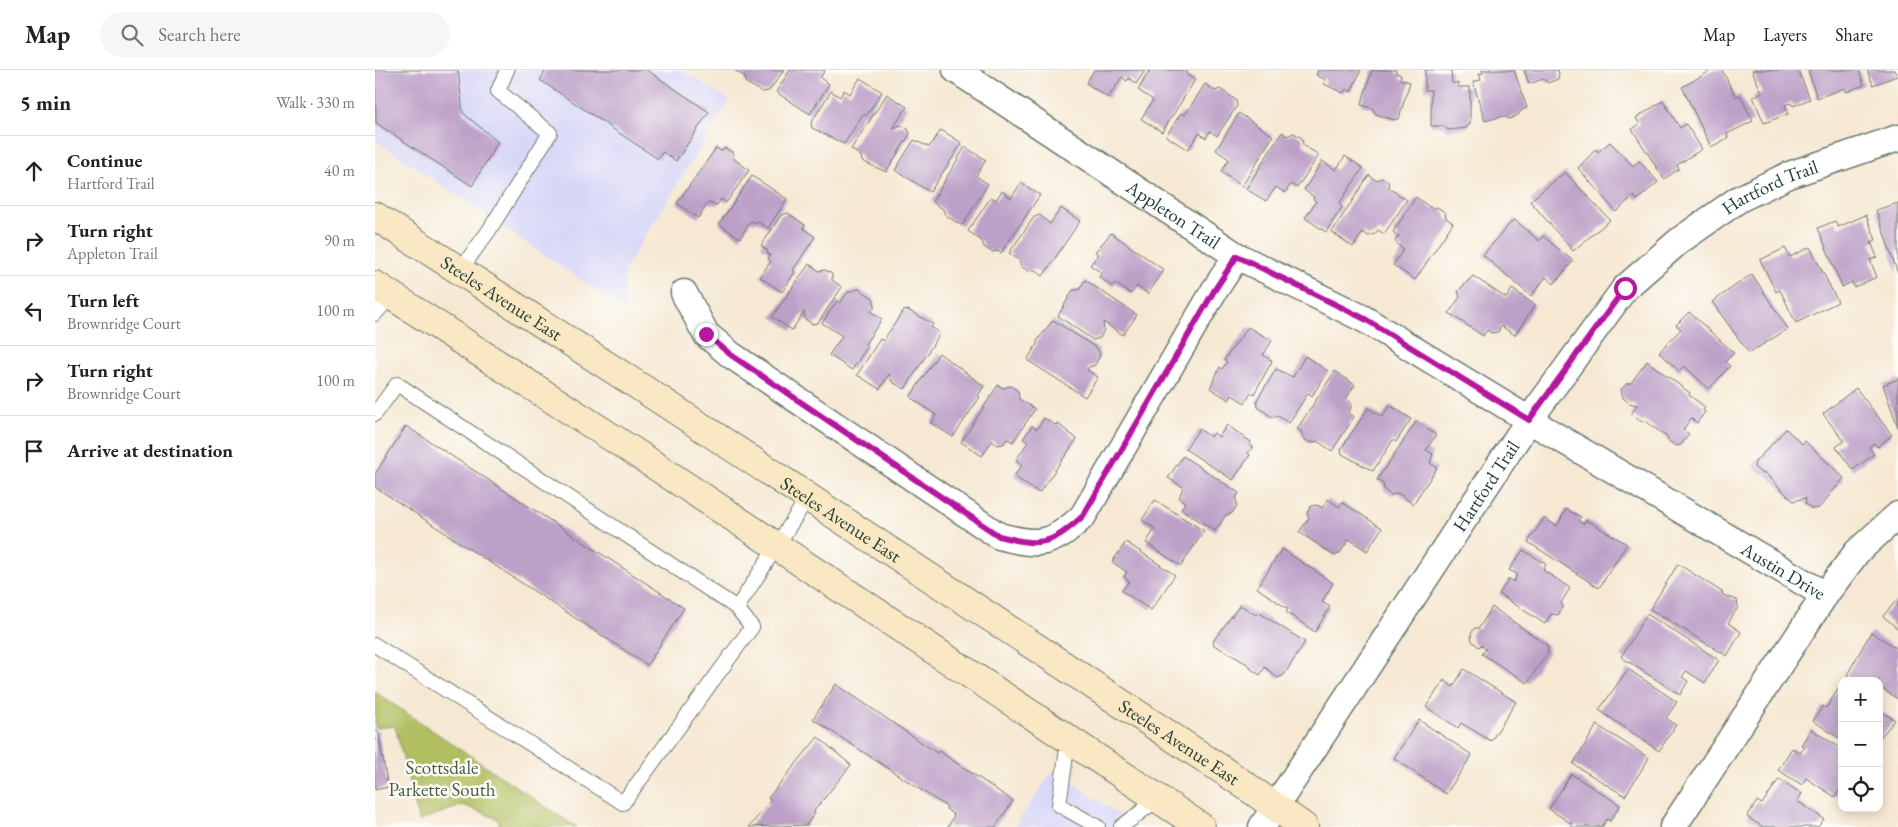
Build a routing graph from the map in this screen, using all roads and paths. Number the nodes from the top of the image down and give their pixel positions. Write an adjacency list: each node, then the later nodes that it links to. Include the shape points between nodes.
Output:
1 (507, 70): 6 (lane, via 498,91 550,133 488,232)
2 (956, 70): 5 (street, Appleton Trail)
3 (1898, 138): 10 (street, Hartford Trail, via 1789,175 1739,199 1679,240 1625,288)
4 (375, 216): 6 (main road, Steeles Avenue East)
5 (1237, 256): 7 (street, via 1083,516 1048,541 1027,544 999,536 731,355 706,334); 10 (street, Appleton Trail, via 1365,319)
6 (460, 270): 11 (main road, Steeles Avenue East)
7 (684, 293)
8 (380, 298): 13 (main road, via 639,455)
9 (375, 414): 15 (lane, via 397,384)
10 (1529, 420): 14 (street, Austin Drive); 19 (street, Hartford Trail)
11 (808, 497): 13 (lane); 19 (main road, Steeles Avenue East)
12 (1898, 514): 14 (street, via 1857,552)
13 (777, 548): 15 (lane); 17 (main road)
14 (1825, 595): 24 (street, Austin Drive)
15 (737, 608): 16 (lane, via 752,628 623,803)
16 (375, 645)
17 (1068, 741): 18 (main road); 20 (lane, via 1059,805)
18 (1158, 800): 21 (lane); 22 (main road)
19 (1269, 817): 23 (main road, Steeles Avenue East)
20 (1098, 827)
21 (1121, 827)
22 (1201, 827)
23 (1304, 827)
24 (1673, 827)

